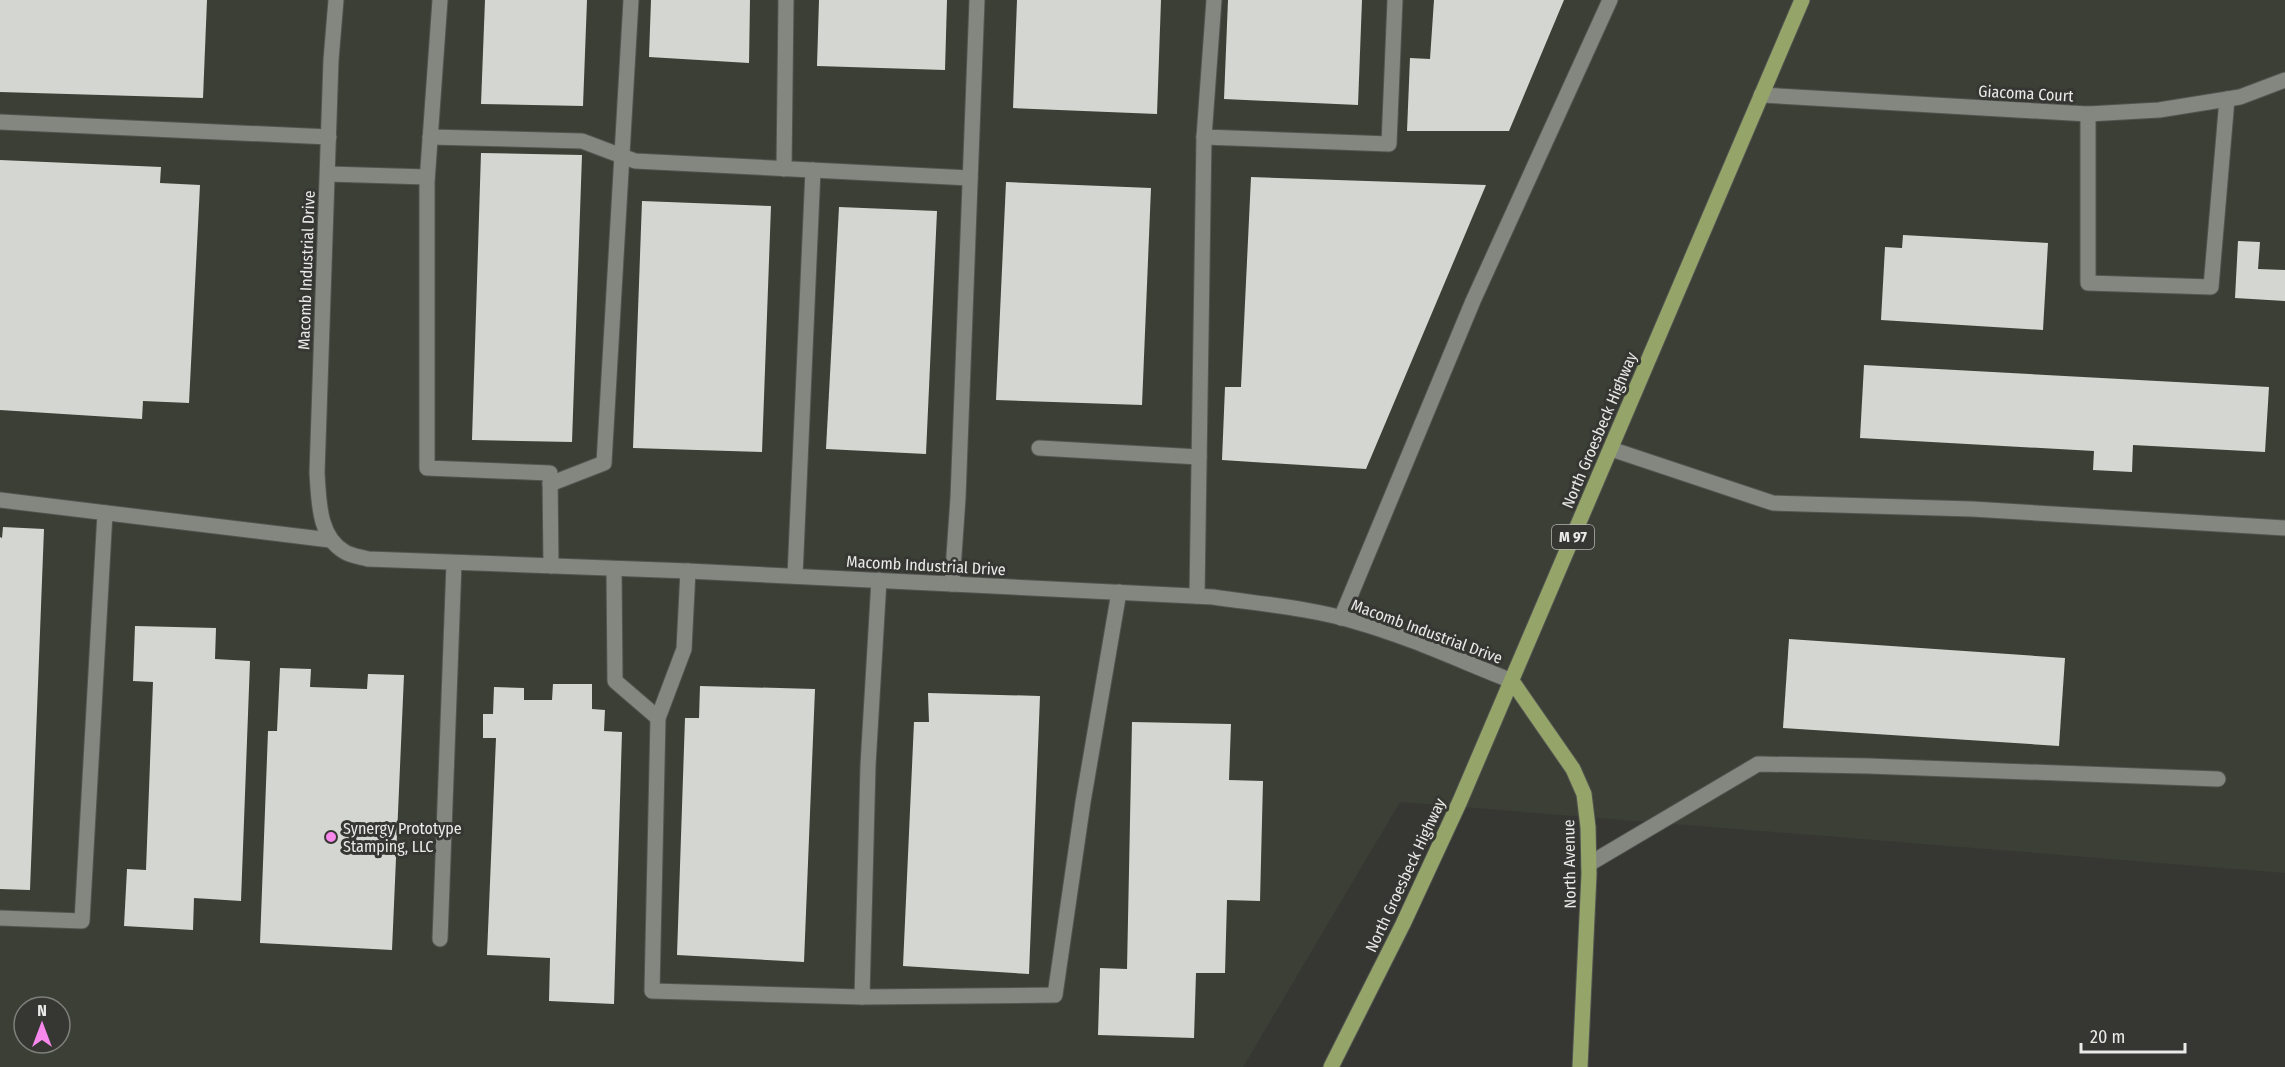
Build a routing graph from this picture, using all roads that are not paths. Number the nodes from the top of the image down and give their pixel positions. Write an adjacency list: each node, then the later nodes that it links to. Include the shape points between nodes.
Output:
1 (336, 0): 15 (street, Macomb Industrial Drive)
2 (440, 0): 16 (street)
3 (631, 0): 18 (street)
4 (786, 0): 19 (street)
5 (977, 0): 23 (street)
6 (1214, 0): 17 (street)
7 (1395, 0): 17 (street, via 1389,144)
8 (1610, 0): 41 (street, via 1473,301)
9 (1802, 0): 11 (main road, North Groesbeck Highway / M 97)
10 (2285, 80): 12 (street, Giacoma Court)
11 (1761, 95): 13 (street, Giacoma Court); 25 (main road, North Groesbeck Highway / M 97)
12 (2227, 99): 13 (street, Giacoma Court, via 2159,110); 13 (street, via 2211,286 2088,283)
13 (2088, 114)
14 (0, 122): 15 (street)
15 (329, 137): 21 (street, Macomb Industrial Drive)
16 (430, 137): 18 (street, via 582,141); 22 (street)
17 (1204, 137): 26 (street)
18 (623, 156): 19 (street, via 635,161); 27 (street, via 604,463)
19 (784, 169): 20 (street)
20 (813, 170): 23 (street); 36 (street)
21 (328, 174): 22 (street); 31 (street, Macomb Industrial Drive, via 317,473 320,509)
22 (428, 177): 27 (street, via 427,468 550,473)
23 (970, 178): 38 (street)
24 (1039, 448): 26 (street)
25 (1611, 449): 30 (street, via 1773,503 1972,509); 42 (main road, North Groesbeck Highway / M 97)
26 (1200, 457): 40 (street)
27 (550, 484): 33 (street)
28 (0, 500): 29 (street, Macomb Industrial Drive)
29 (105, 513): 31 (street, Macomb Industrial Drive); 46 (street, via 82,921)
30 (2285, 528)
31 (330, 540): 32 (street, Macomb Industrial Drive, via 345,552 368,559)
32 (454, 563): 33 (street, Macomb Industrial Drive); 47 (street)
33 (551, 566): 34 (street, Macomb Industrial Drive)
34 (614, 569): 35 (street, Macomb Industrial Drive); 43 (street, via 615,681)
35 (688, 571): 36 (street, Macomb Industrial Drive); 43 (street, via 684,649)
36 (795, 576): 37 (street, Macomb Industrial Drive)
37 (879, 580): 38 (street, Macomb Industrial Drive); 48 (street, via 868,765)
38 (952, 584): 39 (street, Macomb Industrial Drive)
39 (1119, 592): 40 (street, Macomb Industrial Drive); 48 (street, via 1055,995)
40 (1197, 596): 41 (street, Macomb Industrial Drive)
41 (1341, 618): 42 (street, Macomb Industrial Drive, via 1410,640)
42 (1512, 681): 45 (main road, North Avenue, via 1573,769 1584,794); 49 (main road, North Groesbeck Highway / M 97, via 1412,904)
43 (658, 718): 48 (street, via 651,991)
44 (2218, 779): 45 (street, via 1758,764)
45 (1589, 864): 50 (main road, North Avenue)
46 (0, 918)
47 (440, 939)
48 (862, 997)
49 (1331, 1067)
50 (1580, 1067)

